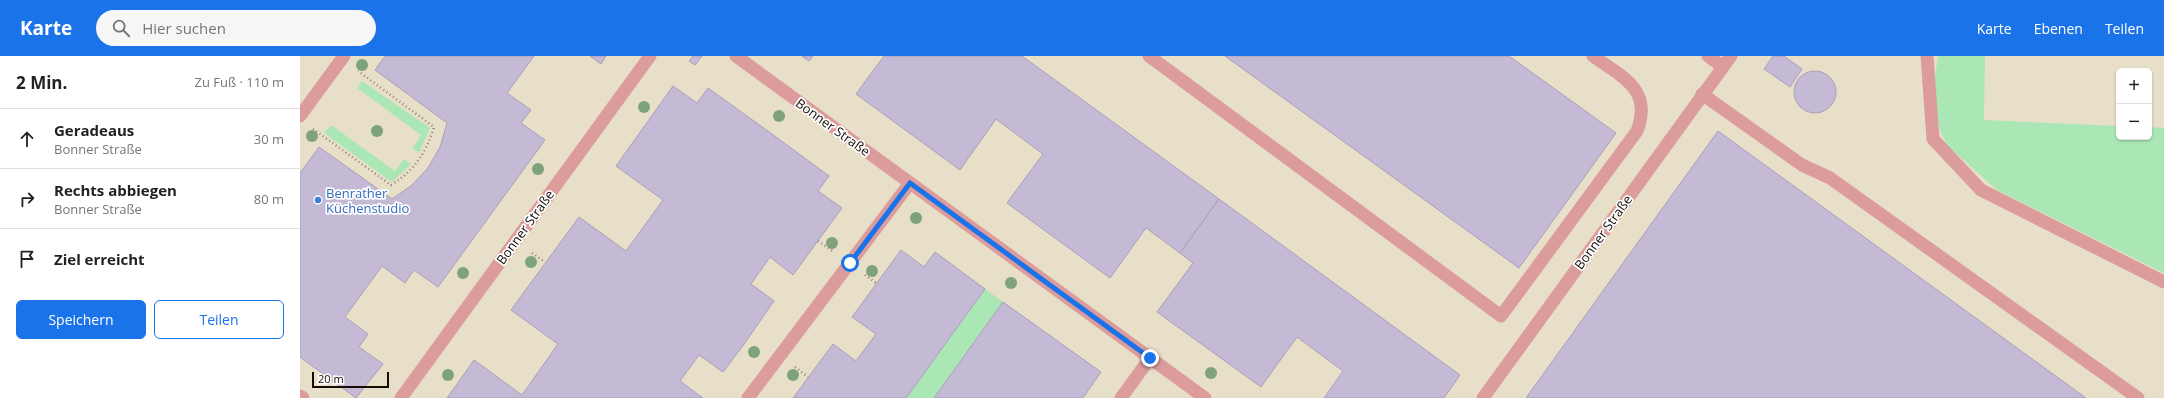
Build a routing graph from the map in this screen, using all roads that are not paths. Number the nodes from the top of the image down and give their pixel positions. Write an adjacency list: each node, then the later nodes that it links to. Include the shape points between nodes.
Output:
1 (650, 56): 17 (lane, Bonner Straße)
2 (736, 56): 12 (lane, Bonner Straße)
3 (1149, 56): 4 (lane, via 1501,316 1637,131 1642,117 1640,99 1633,85)
4 (1593, 56)
5 (1708, 56): 9 (lane)
6 (1731, 56): 9 (lane, Bonner Straße)
7 (1927, 56): 13 (lane, via 1933,140 1982,190)
8 (343, 57): 11 (lane)
9 (1723, 67): 10 (lane, Bonner Straße)
10 (1702, 94): 21 (lane, Bonner Straße); 22 (lane, via 1802,165 1830,178)
11 (300, 116)
12 (910, 183): 14 (lane, Bonner Straße); 18 (lane)
13 (2164, 282)
14 (1150, 358): 19 (lane); 20 (lane, Bonner Straße)
15 (300, 396): 16 (lane)
16 (303, 398)
17 (400, 398)
18 (748, 398)
19 (1122, 398)
20 (1205, 398)
21 (1483, 398)
22 (2138, 398)

